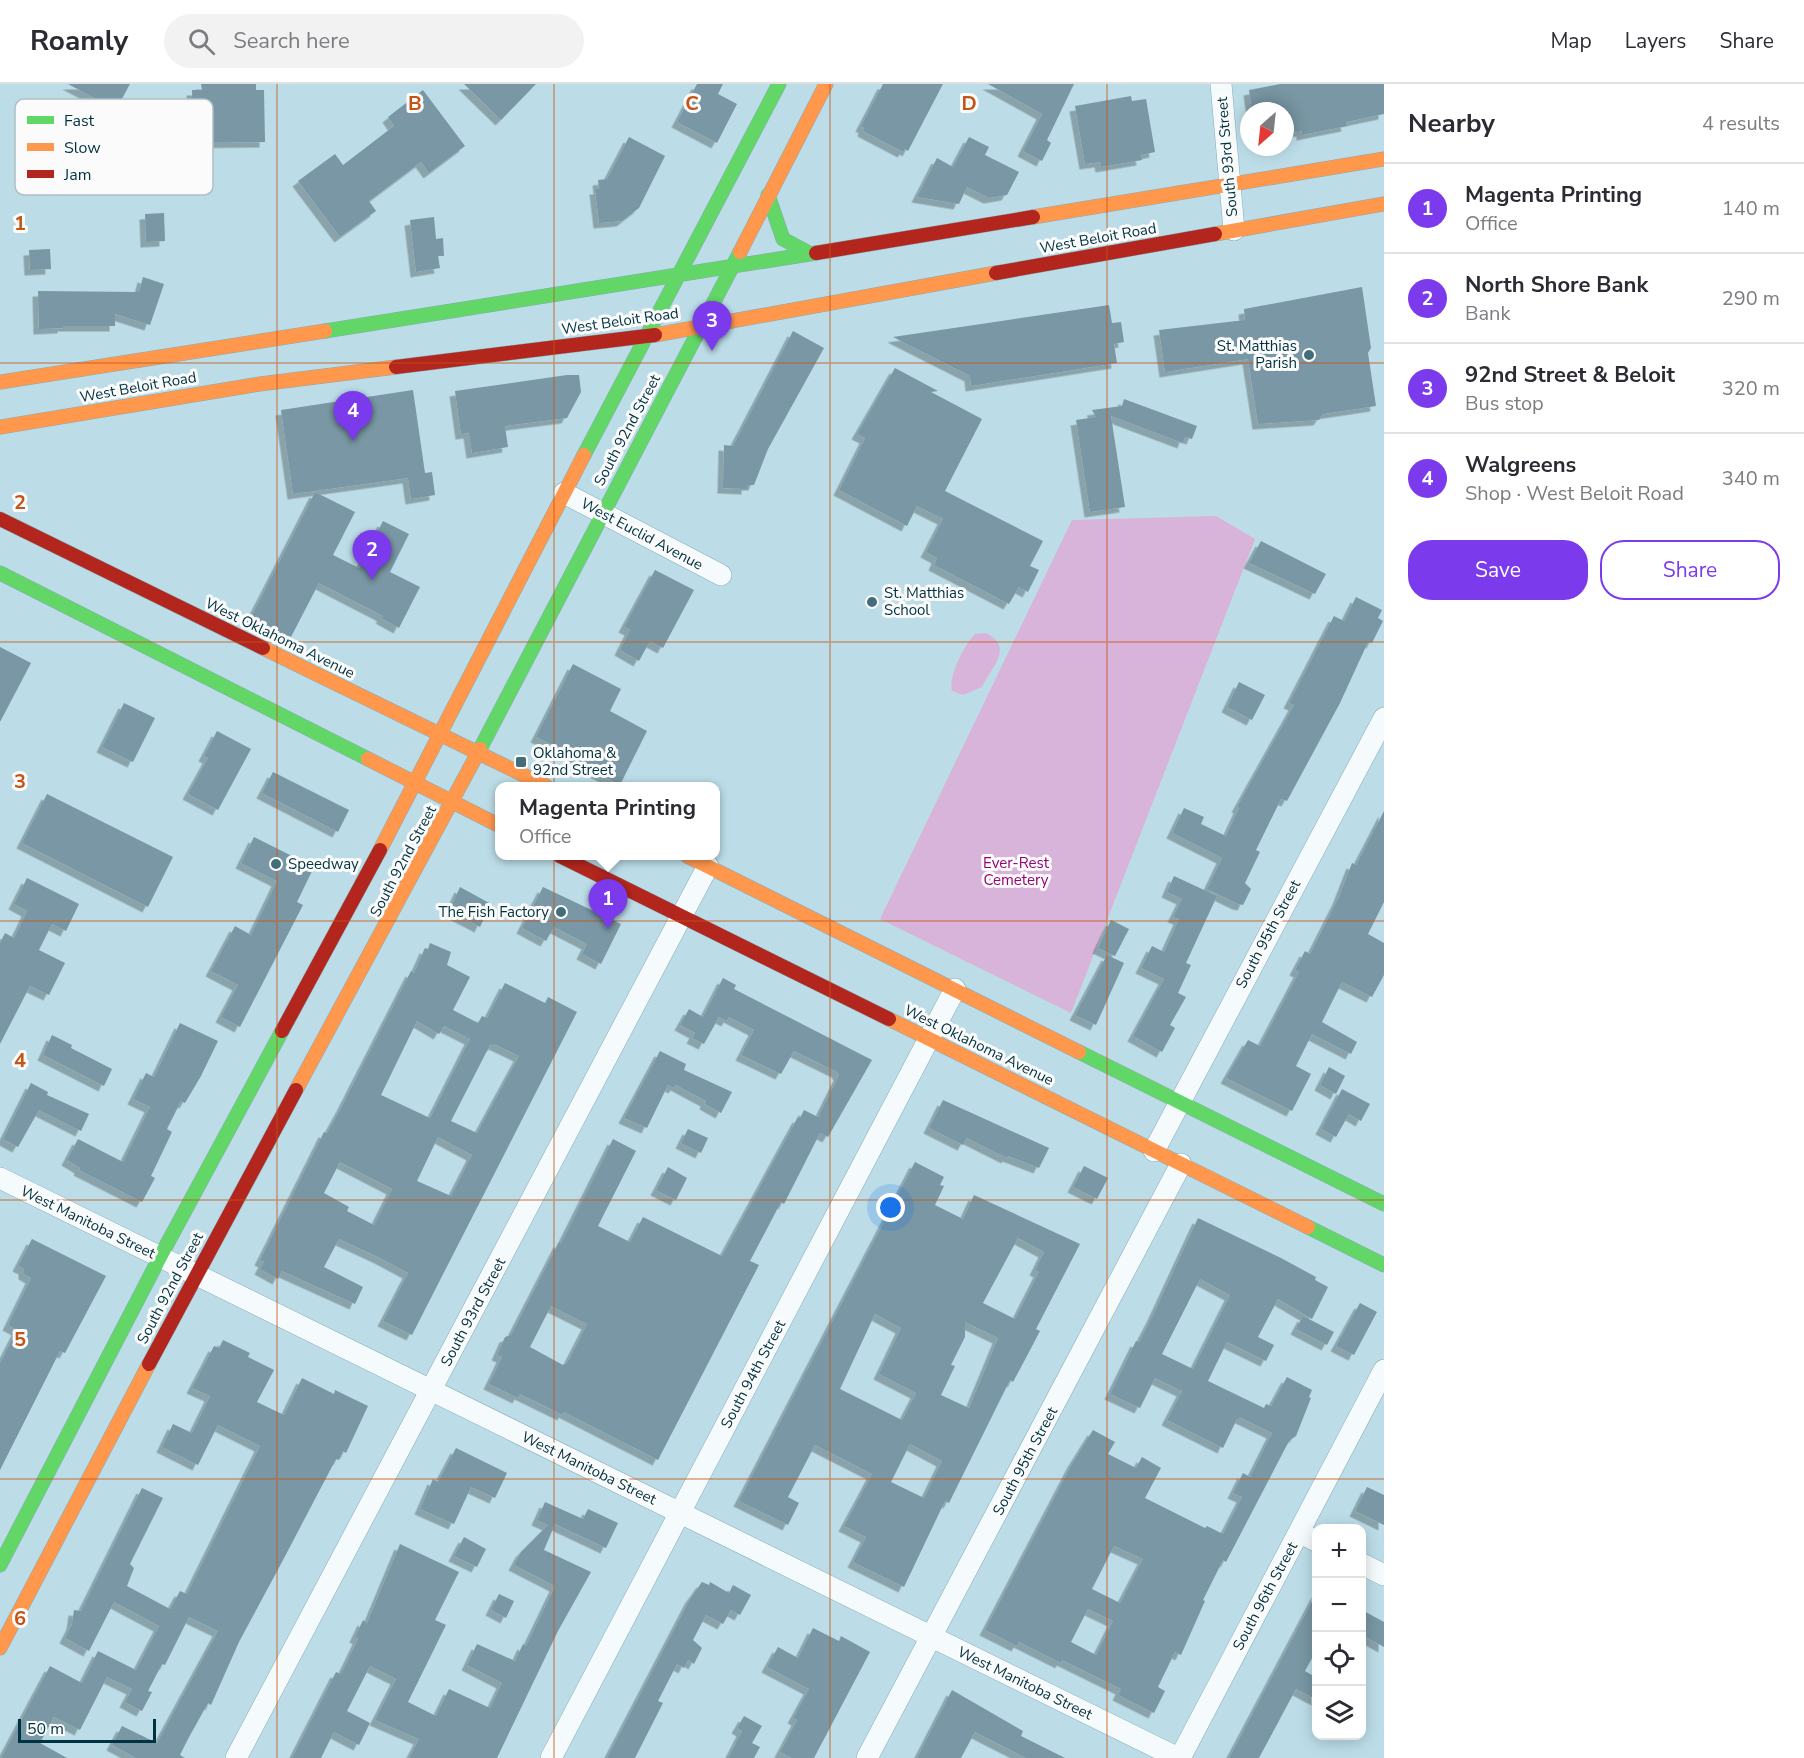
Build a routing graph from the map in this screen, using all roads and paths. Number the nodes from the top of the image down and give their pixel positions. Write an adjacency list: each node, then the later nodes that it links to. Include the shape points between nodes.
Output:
1 (779, 84): 11 (main road, South 92nd Street)
2 (826, 84): 6 (main road, South 92nd Street)
3 (1221, 84): 5 (street, South 93rd Street)
4 (1384, 159): 5 (main road, West Beloit Road)
5 (1231, 186): 8 (street, South 93rd Street); 9 (main road, West Beloit Road)
6 (768, 195): 9 (main road, via 783,239); 10 (main road, South 92nd Street)
7 (1384, 204): 8 (main road, West Beloit Road)
8 (1234, 230): 12 (main road, West Beloit Road)
9 (811, 254): 10 (main road, West Beloit Road)
10 (729, 267): 11 (main road, West Beloit Road); 12 (main road, South 92nd Street)
11 (678, 276): 13 (main road, South 92nd Street); 14 (main road, West Beloit Road)
12 (700, 326): 13 (main road, West Beloit Road); 17 (main road, South 92nd Street)
13 (647, 336): 15 (main road, West Beloit Road, via 260,384); 16 (main road, South 92nd Street)
14 (0, 382)
15 (0, 427)
16 (564, 494): 17 (street, West Euclid Avenue); 22 (main road, South 92nd Street)
17 (602, 512): 20 (street, West Euclid Avenue); 23 (main road, South 92nd Street)
18 (0, 519): 22 (main road, West Oklahoma Avenue)
19 (0, 573): 25 (main road)
20 (721, 575)
21 (1384, 718): 34 (street, South 95th Street)
22 (438, 734): 23 (main road, West Oklahoma Avenue); 25 (main road, South 92nd Street)
23 (478, 753): 24 (main road, West Oklahoma Avenue); 26 (main road, South 92nd Street)
24 (538, 782)
25 (415, 785): 26 (main road); 39 (main road, South 92nd Street)
26 (452, 803): 27 (main road); 41 (main road, South 92nd Street)
27 (495, 824)
28 (570, 860): 31 (main road, West Oklahoma Avenue)
29 (697, 860): 30 (main road)
30 (708, 866): 31 (street, South 93rd Street); 32 (main road)
31 (683, 916): 33 (main road, West Oklahoma Avenue); 43 (street, South 93rd Street)
32 (955, 989): 33 (street, South 94th Street); 34 (main road)
33 (930, 1040): 35 (main road, West Oklahoma Avenue); 44 (street, South 94th Street)
34 (1179, 1101): 35 (street, South 95th Street); 38 (main road)
35 (1154, 1151): 36 (main road, West Oklahoma Avenue)
36 (1181, 1164): 40 (main road, West Oklahoma Avenue); 49 (street, South 95th Street)
37 (0, 1178): 39 (street, West Manitoba Street)
38 (1384, 1204)
39 (160, 1257): 41 (street, West Manitoba Street); 46 (main road, South 92nd Street)
40 (1384, 1265)
41 (195, 1275): 43 (street, West Manitoba Street); 50 (main road, South 92nd Street)
42 (1384, 1370): 45 (street, South 96th Street)
43 (432, 1390): 44 (street, West Manitoba Street); 51 (street, South 93rd Street)
44 (679, 1512): 49 (street, West Manitoba Street); 52 (street, South 94th Street)
45 (1308, 1537): 54 (street, South 96th Street)
46 (0, 1565)
47 (1366, 1565): 48 (street)
48 (1384, 1575)
49 (931, 1637): 53 (street, South 95th Street); 54 (street, West Manitoba Street)
50 (0, 1648)
51 (236, 1758)
52 (551, 1758)
53 (867, 1758)
54 (1179, 1758)

